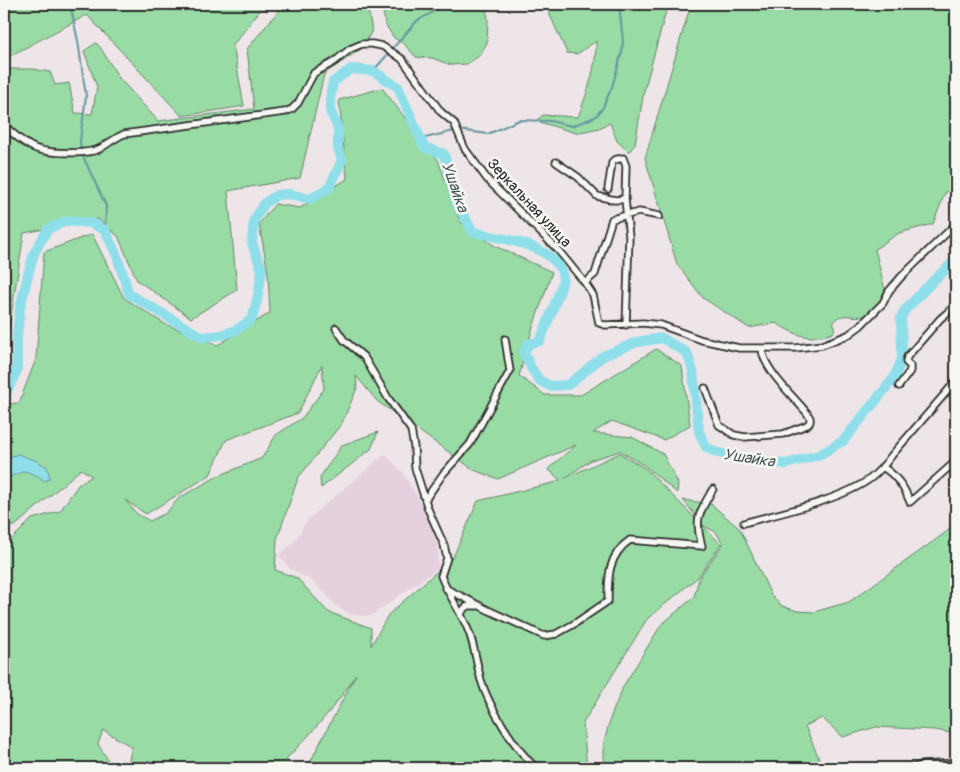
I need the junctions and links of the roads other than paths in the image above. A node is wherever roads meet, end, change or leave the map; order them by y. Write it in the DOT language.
graph roads {
  1 [pos="4,126"];
  2 [pos="556,162"];
  3 [pos="608,189"];
  4 [pos="624,199"];
  5 [pos="626,214"];
  6 [pos="659,216"];
  7 [pos="956,224"];
  8 [pos="585,283"];
  9 [pos="956,305"];
  10 [pos="626,324"];
  11 [pos="336,328"];
  12 [pos="505,339"];
  13 [pos="762,348"];
  14 [pos="956,381"];
  15 [pos="899,386"];
  16 [pos="705,388"];
  17 [pos="956,461"];
  18 [pos="883,467"];
  19 [pos="714,489"];
  20 [pos="426,500"];
  21 [pos="744,523"];
  22 [pos="445,588"];
  23 [pos="479,606"];
  24 [pos="461,616"];
  25 [pos="956,763"];
  26 [pos="536,768"];
  27 [pos="912,768"];
  1 -- 8 [label="street, Зеркальная улица"];
  2 -- 4 [label="street"];
  3 -- 4 [label="street"];
  4 -- 5 [label="street"];
  5 -- 6 [label="street"];
  5 -- 8 [label="street"];
  5 -- 10 [label="street"];
  7 -- 13 [label="street, Зеркальная улица"];
  8 -- 10 [label="street, Зеркальная улица"];
  9 -- 15 [label="street"];
  10 -- 13 [label="street, Зеркальная улица"];
  11 -- 20 [label="street"];
  12 -- 20 [label="street"];
  13 -- 16 [label="street"];
  14 -- 18 [label="street"];
  17 -- 18 [label="street"];
  18 -- 21 [label="street"];
  19 -- 23 [label="street"];
  20 -- 22 [label="street"];
  22 -- 23 [label="street"];
  22 -- 24 [label="street"];
  23 -- 24 [label="street"];
  24 -- 26 [label="street"];
  25 -- 27 [label="street"];
}
